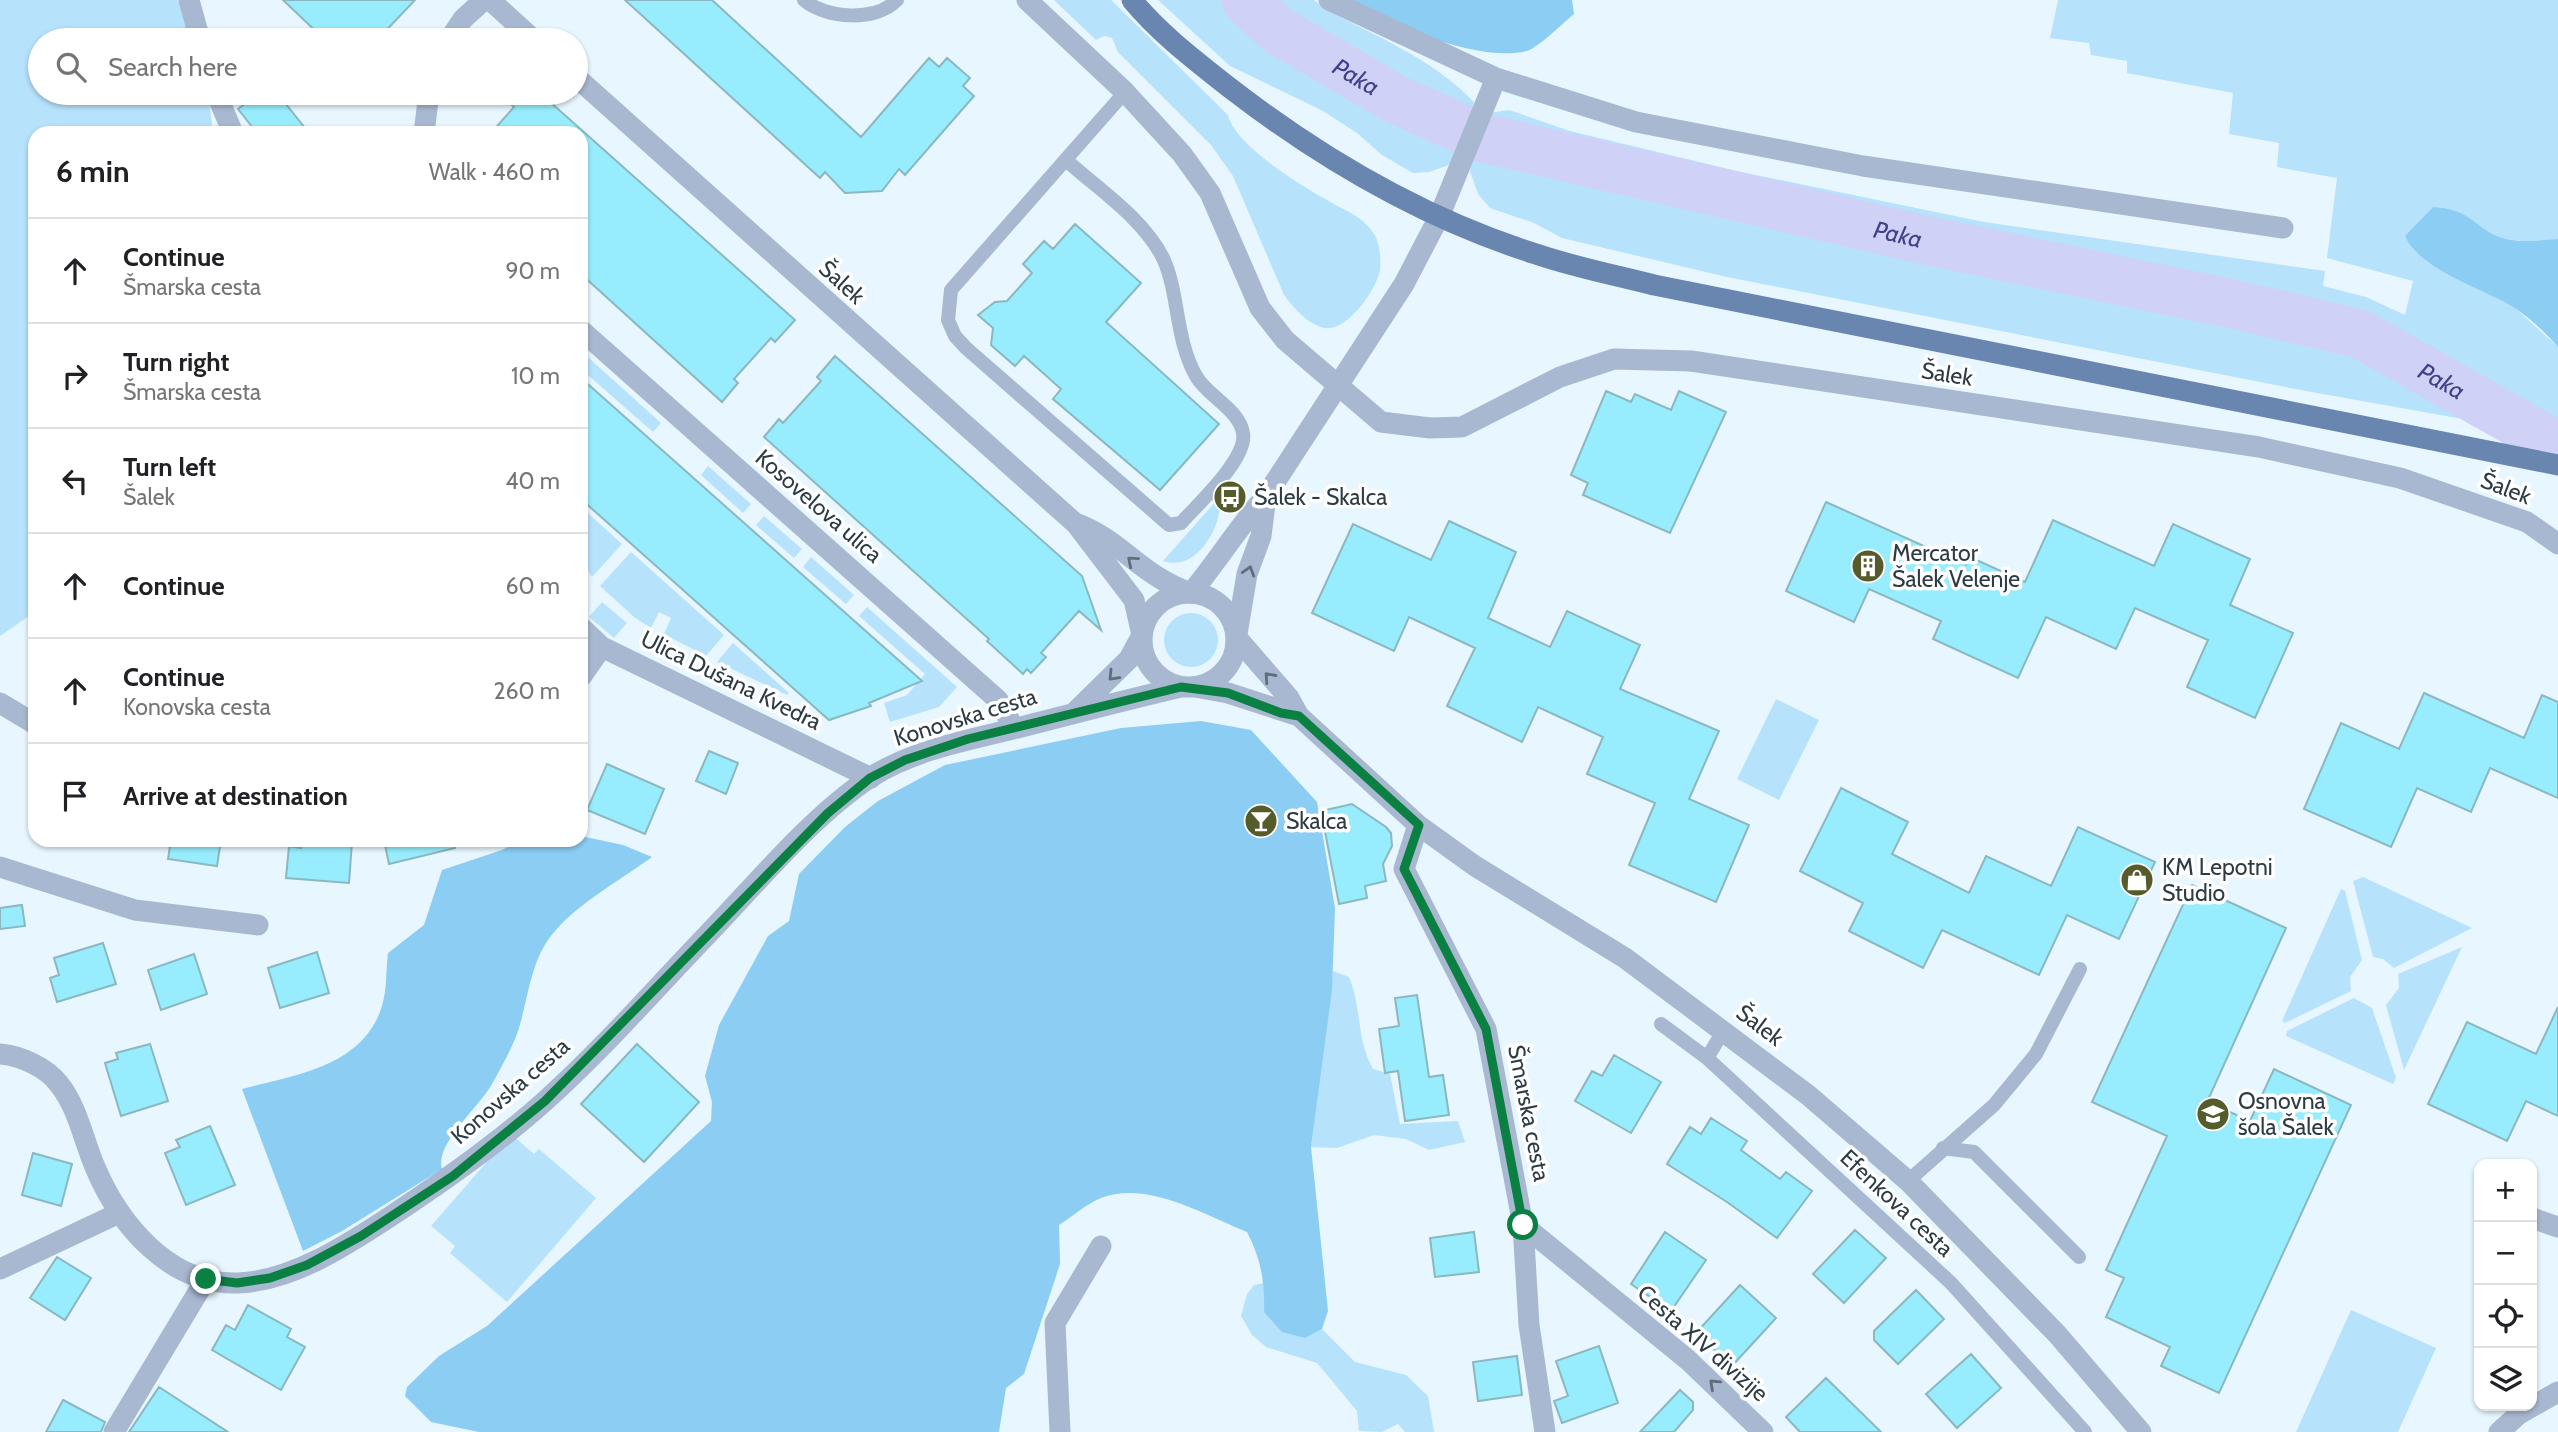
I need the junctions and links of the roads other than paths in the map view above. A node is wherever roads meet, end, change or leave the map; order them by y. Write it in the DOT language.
graph roads {
  1 [pos="189,0"];
  2 [pos="484,0"];
  3 [pos="490,0"];
  4 [pos="804,0"];
  5 [pos="897,0"];
  6 [pos="1027,0"];
  7 [pos="1132,0"];
  8 [pos="1329,0"];
  9 [pos="197,28"];
  10 [pos="457,28"];
  11 [pos="521,28"];
  12 [pos="1496,79"];
  13 [pos="588,88"];
  14 [pos="1125,92"];
  15 [pos="221,105"];
  16 [pos="428,105"];
  17 [pos="230,126"];
  18 [pos="425,126"];
  19 [pos="1066,160"];
  20 [pos="1439,217"];
  21 [pos="2283,228"];
  22 [pos="588,336"];
  23 [pos="1337,387"];
  24 [pos="2558,465"];
  25 [pos="1266,496"];
  26 [pos="1076,524"];
  27 [pos="2558,544"];
  28 [pos="1191,593"];
  29 [pos="588,633"];
  30 [pos="1142,635"];
  31 [pos="1237,638"];
  32 [pos="603,647"];
  33 [pos="588,667"];
  34 [pos="1188,687"];
  35 [pos="0,703"];
  36 [pos="1076,711"];
  37 [pos="1299,716"];
  38 [pos="28,720"];
  39 [pos="1014,728"];
  40 [pos="870,778"];
  41 [pos="1419,825"];
  42 [pos="0,867"];
  43 [pos="258,925"];
  44 [pos="2080,970"];
  45 [pos="1661,1024"];
  46 [pos="1724,1030"];
  47 [pos="0,1054"];
  48 [pos="1707,1058"];
  49 [pos="1943,1148"];
  50 [pos="1908,1181"];
  51 [pos="120,1213"];
  52 [pos="2537,1220"];
  53 [pos="1523,1225"];
  54 [pos="2558,1227"];
  55 [pos="1101,1246"];
  56 [pos="2079,1258"];
  57 [pos="0,1269"];
  58 [pos="206,1279"];
  59 [pos="2558,1392"];
  60 [pos="114,1432"];
  61 [pos="1060,1432"];
  62 [pos="1545,1432"];
  63 [pos="1763,1432"];
  64 [pos="2085,1432"];
  65 [pos="2141,1432"];
  66 [pos="2499,1432"];
  1 -- 9 [label="street"];
  2 -- 10 [label="street"];
  3 -- 11 [label="street"];
  4 -- 5 [label="lane"];
  6 -- 14 [label="street, Šalek"];
  7 -- 20 [label="main road"];
  8 -- 12 [label="street"];
  12 -- 20 [label="street"];
  12 -- 21 [label="street"];
  13 -- 26 [label="street, Šalek"];
  14 -- 19 [label="lane"];
  14 -- 23 [label="street, Šalek"];
  15 -- 17 [label="street"];
  16 -- 18 [label="street"];
  19 -- 19 [label="lane"];
  20 -- 23 [label="street"];
  20 -- 24 [label="main road"];
  22 -- 39 [label="street, Kosovelova ulica"];
  23 -- 25 [label="street"];
  23 -- 27 [label="street, Šalek"];
  25 -- 28 [label="street"];
  31 -- 25 [label="street, one-way"];
  28 -- 26 [label="street, one-way"];
  26 -- 30 [label="street"];
  28 -- 30 [label="street"];
  28 -- 31 [label="street"];
  29 -- 32 [label="street"];
  30 -- 34 [label="street"];
  30 -- 36 [label="street, one-way"];
  31 -- 34 [label="street"];
  37 -- 31 [label="street, one-way"];
  32 -- 33 [label="street, Ulica Dušana Kvedra"];
  32 -- 40 [label="street, Ulica Dušana Kvedra"];
  34 -- 36 [label="street, Konovska cesta"];
  34 -- 37 [label="street"];
  35 -- 38 [label="street"];
  36 -- 39 [label="street, Konovska cesta"];
  37 -- 41 [label="street, Šalek"];
  39 -- 40 [label="street, Konovska cesta"];
  40 -- 58 [label="street, Konovska cesta"];
  41 -- 46 [label="street, Šalek"];
  41 -- 53 [label="street, Šmarska cesta"];
  42 -- 43 [label="street"];
  44 -- 49 [label="lane"];
  45 -- 48 [label="lane, Efenkova cesta"];
  46 -- 48 [label="lane"];
  46 -- 50 [label="street, Šalek"];
  47 -- 51 [label="street, Konovska cesta"];
  48 -- 64 [label="lane, Efenkova cesta"];
  49 -- 50 [label="lane"];
  49 -- 56 [label="lane"];
  50 -- 65 [label="street, Šalek"];
  51 -- 57 [label="street"];
  51 -- 58 [label="street, Konovska cesta"];
  52 -- 54 [label="street"];
  53 -- 62 [label="street, Šmarska cesta"];
  63 -- 53 [label="street, Cesta XIV divizije, one-way"];
  55 -- 61 [label="street"];
  58 -- 60 [label="street"];
  59 -- 66 [label="street"];
}
